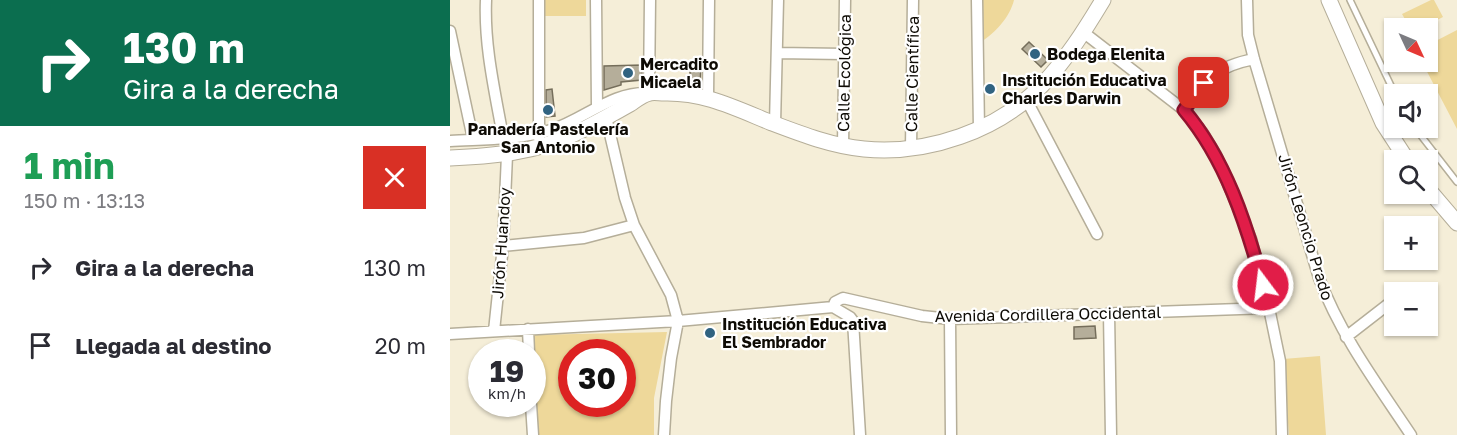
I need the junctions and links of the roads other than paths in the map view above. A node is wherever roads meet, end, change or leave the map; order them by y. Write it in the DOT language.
graph roads {
  1 [pos="486,0"];
  2 [pos="539,0"];
  3 [pos="596,0"];
  4 [pos="650,0"];
  5 [pos="709,0"];
  6 [pos="778,0"];
  7 [pos="845,0"];
  8 [pos="913,0"];
  9 [pos="978,0"];
  10 [pos="1103,0"];
  11 [pos="1247,0"];
  12 [pos="1329,0"];
  13 [pos="1350,0"];
  14 [pos="450,31"];
  15 [pos="1083,32"];
  16 [pos="777,52"];
  17 [pos="844,54"];
  18 [pos="1254,59"];
  19 [pos="455,80"];
  20 [pos="1390,84"];
  21 [pos="649,93"];
  22 [pos="708,97"];
  23 [pos="1026,99"];
  24 [pos="1184,110"];
  25 [pos="601,112"];
  26 [pos="775,124"];
  27 [pos="979,129"];
  28 [pos="503,137"];
  29 [pos="1423,138"];
  30 [pos="473,140"];
  31 [pos="539,140"];
  32 [pos="450,141"];
  33 [pos="843,146"];
  34 [pos="911,148"];
  35 [pos="1401,150"];
  36 [pos="507,155"];
  37 [pos="450,158"];
  38 [pos="1457,182"];
  39 [pos="1438,201"];
  40 [pos="1457,223"];
  41 [pos="634,225"];
  42 [pos="1097,234"];
  43 [pos="503,246"];
  44 [pos="833,307"];
  45 [pos="1269,308"];
  46 [pos="1384,308"];
  47 [pos="1110,314"];
  48 [pos="950,319"];
  49 [pos="678,321"];
  50 [pos="528,329"];
  51 [pos="494,331"];
  52 [pos="450,334"];
  53 [pos="1346,337"];
  54 [pos="528,339"];
  55 [pos="532,417"];
  56 [pos="533,435"];
  57 [pos="664,435"];
  58 [pos="860,435"];
  59 [pos="951,435"];
  60 [pos="1111,435"];
  61 [pos="1282,435"];
  62 [pos="1411,435"];
  1 -- 28 [label="street"];
  2 -- 31 [label="street"];
  3 -- 25 [label="street"];
  4 -- 21 [label="street"];
  5 -- 22 [label="street"];
  6 -- 16 [label="street"];
  7 -- 17 [label="street, Calle Ecológica"];
  8 -- 34 [label="street, Calle Científica"];
  9 -- 27 [label="street"];
  10 -- 15 [label="street"];
  11 -- 18 [label="street, Jirón Leoncio Prado"];
  12 -- 35 [label="street"];
  13 -- 20 [label="lane"];
  14 -- 19 [label="street"];
  15 -- 23 [label="street"];
  15 -- 24 [label="street"];
  16 -- 17 [label="street"];
  16 -- 26 [label="street"];
  17 -- 33 [label="street, Calle Ecológica"];
  18 -- 24 [label="street"];
  18 -- 53 [label="street, Jirón Leoncio Prado"];
  19 -- 30 [label="street"];
  21 -- 22 [label="street"];
  21 -- 25 [label="street"];
  22 -- 26 [label="street"];
  23 -- 27 [label="street"];
  23 -- 42 [label="street"];
  24 -- 45 [label="street"];
  25 -- 31 [label="street"];
  25 -- 41 [label="street"];
  26 -- 33 [label="street"];
  27 -- 34 [label="street"];
  28 -- 30 [label="street"];
  28 -- 31 [label="street"];
  29 -- 38 [label="lane"];
  30 -- 32 [label="street"];
  31 -- 36 [label="street"];
  33 -- 34 [label="street"];
  36 -- 37 [label="street"];
  36 -- 43 [label="street, Jirón Huandoy"];
  39 -- 40 [label="street"];
  41 -- 43 [label="street"];
  41 -- 49 [label="street"];
  43 -- 51 [label="street, Jirón Huandoy"];
  44 -- 48 [label="street, Avenida Cordillera Occidental"];
  44 -- 49 [label="street, Avenida Cordillera Occidental"];
  44 -- 58 [label="street"];
  45 -- 47 [label="street, Avenida Cordillera Occidental"];
  45 -- 61 [label="street"];
  46 -- 53 [label="street"];
  47 -- 48 [label="street, Avenida Cordillera Occidental"];
  47 -- 60 [label="street"];
  48 -- 59 [label="street"];
  49 -- 50 [label="street, Avenida Cordillera Occidental"];
  49 -- 57 [label="street"];
  50 -- 51 [label="street, Avenida Cordillera Occidental"];
  50 -- 54 [label="street"];
  51 -- 52 [label="street, Avenida Cordillera Occidental"];
  53 -- 62 [label="street, Jirón Leoncio Prado"];
  55 -- 56 [label="street"];
}
